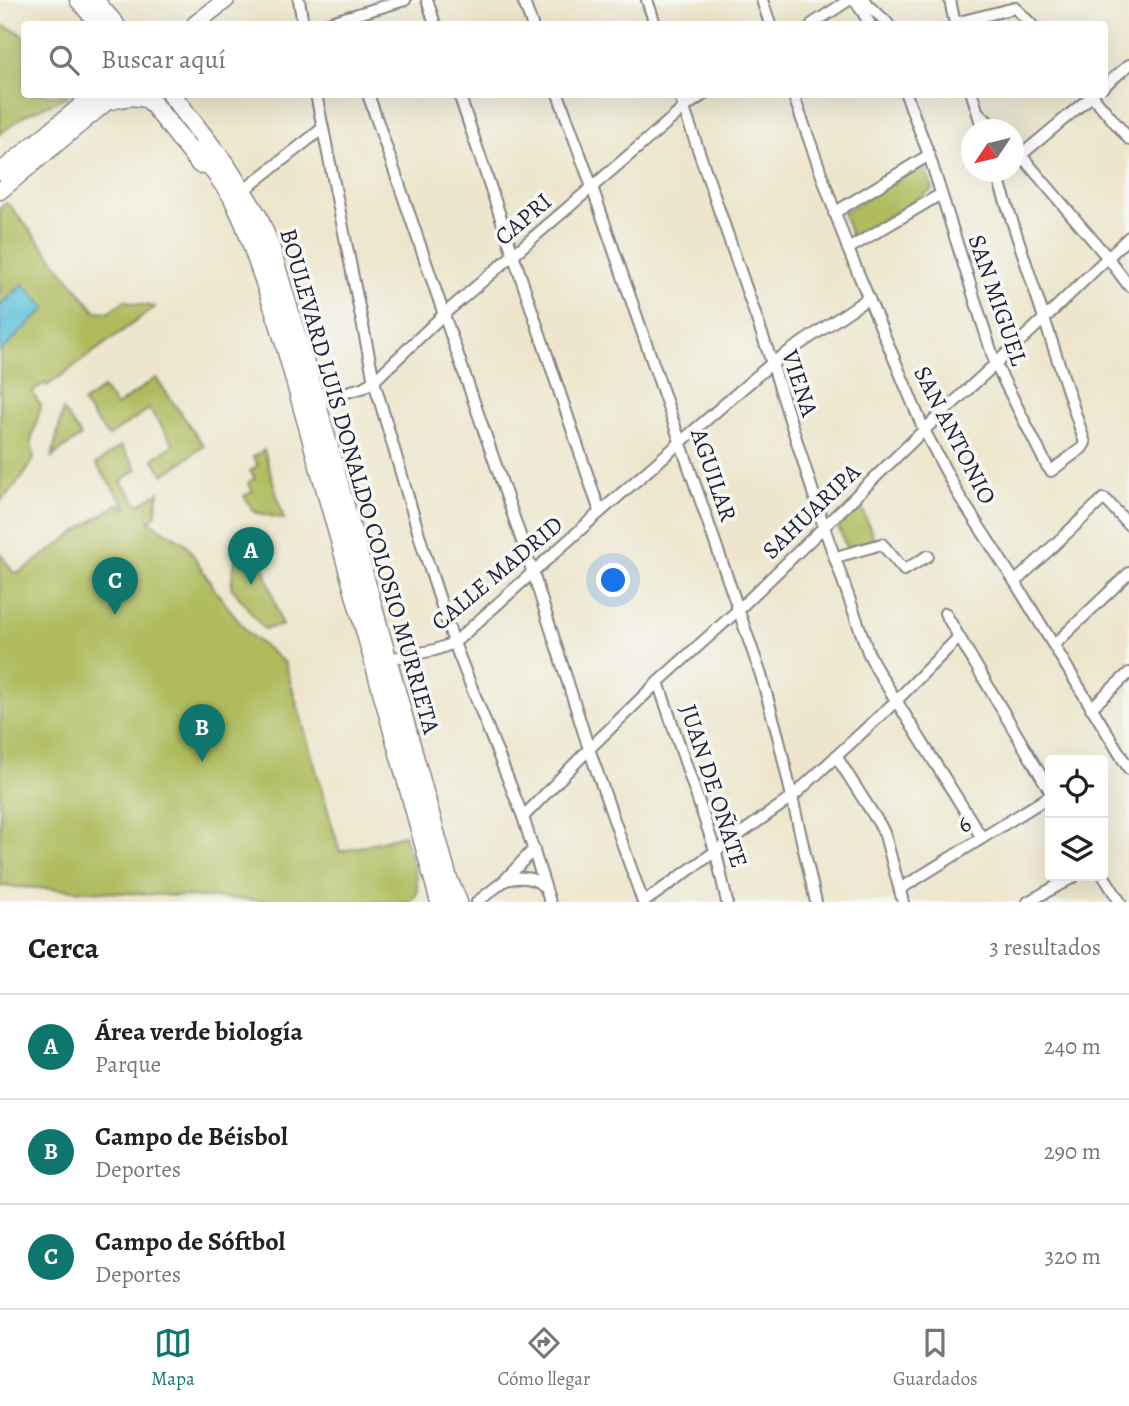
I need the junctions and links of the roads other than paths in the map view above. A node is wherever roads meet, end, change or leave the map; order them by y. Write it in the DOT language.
graph roads {
  1 [pos="71,0"];
  2 [pos="78,0"];
  3 [pos="95,0"];
  4 [pos="226,0"];
  5 [pos="299,0"];
  6 [pos="405,0"];
  7 [pos="427,0"];
  8 [pos="523,0"];
  9 [pos="647,0"];
  10 [pos="762,0"];
  11 [pos="849,0"];
  12 [pos="855,0"];
  13 [pos="864,0"];
  14 [pos="950,0"];
  15 [pos="88,21"];
  16 [pos="96,21"];
  17 [pos="113,21"];
  18 [pos="199,21"];
  19 [pos="302,21"];
  20 [pos="347,21"];
  21 [pos="434,21"];
  22 [pos="532,21"];
  23 [pos="654,21"];
  24 [pos="769,21"];
  25 [pos="816,21"];
  26 [pos="868,21"];
  27 [pos="886,21"];
  28 [pos="954,21"];
  29 [pos="966,21"];
  30 [pos="1028,21"];
  31 [pos="1129,65"];
  32 [pos="1108,83"];
  33 [pos="105,98"];
  34 [pos="106,98"];
  35 [pos="145,98"];
  36 [pos="160,98"];
  37 [pos="174,98"];
  38 [pos="317,98"];
  39 [pos="369,98"];
  40 [pos="460,98"];
  41 [pos="559,98"];
  42 [pos="680,98"];
  43 [pos="698,98"];
  44 [pos="794,98"];
  45 [pos="908,98"];
  46 [pos="973,98"];
  47 [pos="1088,98"];
  48 [pos="1095,98"];
  49 [pos="684,108"];
  50 [pos="977,111"];
  51 [pos="980,119"];
  52 [pos="985,119"];
  53 [pos="323,128"];
  54 [pos="1129,139"];
  55 [pos="1024,148"];
  56 [pos="929,155"];
  57 [pos="1024,163"];
  58 [pos="0,172"];
  59 [pos="1001,182"];
  60 [pos="592,187"];
  61 [pos="0,191"];
  62 [pos="243,191"];
  63 [pos="941,194"];
  64 [pos="834,213"];
  65 [pos="244,222"];
  66 [pos="1129,237"];
  67 [pos="848,249"];
  68 [pos="513,255"];
  69 [pos="1108,258"];
  70 [pos="1129,286"];
  71 [pos="867,299"];
  72 [pos="290,312"];
  73 [pos="443,315"];
  74 [pos="1045,318"];
  75 [pos="772,363"];
  76 [pos="995,363"];
  77 [pos="374,381"];
  78 [pos="309,403"];
  79 [pos="924,430"];
  80 [pos="680,442"];
  81 [pos="600,512"];
  82 [pos="1129,526"];
  83 [pos="824,527"];
  84 [pos="928,556"];
  85 [pos="835,558"];
  86 [pos="533,573"];
  87 [pos="1129,573"];
  88 [pos="1015,582"];
  89 [pos="737,611"];
  90 [pos="945,613"];
  91 [pos="958,638"];
  92 [pos="454,643"];
  93 [pos="1054,645"];
  94 [pos="380,661"];
  95 [pos="1129,673"];
  96 [pos="658,682"];
  97 [pos="896,701"];
  98 [pos="1091,708"];
  99 [pos="589,749"];
  100 [pos="836,756"];
  101 [pos="1129,769"];
  102 [pos="1045,785"];
  103 [pos="1045,796"];
  104 [pos="791,798"];
  105 [pos="523,817"];
  106 [pos="982,838"];
  107 [pos="534,849"];
  108 [pos="716,853"];
  109 [pos="448,879"];
  110 [pos="504,881"];
  111 [pos="1066,881"];
  112 [pos="1107,881"];
  113 [pos="545,888"];
  114 [pos="900,889"];
  115 [pos="494,890"];
  116 [pos="440,902"];
  117 [pos="458,902"];
  118 [pos="477,902"];
  119 [pos="491,902"];
  120 [pos="550,902"];
  121 [pos="643,902"];
  122 [pos="727,902"];
  123 [pos="816,902"];
  124 [pos="903,902"];
  125 [pos="1028,902"];
  126 [pos="1120,902"];
  1 -- 15 [label="main road"];
  2 -- 16 [label="main road"];
  3 -- 17 [label="main road"];
  4 -- 18 [label="main road"];
  5 -- 19 [label="street"];
  6 -- 20 [label="street"];
  7 -- 21 [label="street"];
  8 -- 22 [label="street"];
  9 -- 23 [label="street"];
  10 -- 24 [label="street"];
  11 -- 25 [label="street"];
  12 -- 26 [label="street"];
  13 -- 27 [label="street"];
  14 -- 28 [label="street"];
  29 -- 30 [label="street"];
  31 -- 32 [label="street"];
  33 -- 58 [label="main road"];
  34 -- 61 [label="main road"];
  35 -- 65 [label="main road"];
  36 -- 65 [label="main road, BOULEVARD LUIS DONALDO COLOSIO MURRIETA"];
  37 -- 62 [label="main road, BOULEVARD LUIS DONALDO COLOSIO MURRIETA"];
  38 -- 53 [label="street"];
  39 -- 73 [label="street"];
  40 -- 68 [label="street"];
  41 -- 60 [label="street, AGUILAR"];
  42 -- 49 [label="street, VIENA"];
  43 -- 49 [label="street, CAPRI"];
  44 -- 64 [label="street, SAN ANTONIO"];
  45 -- 56 [label="street, SAN MIGUEL"];
  46 -- 50 [label="street"];
  47 -- 55 [label="street"];
  48 -- 54 [label="street"];
  49 -- 60 [label="street, CAPRI"];
  49 -- 75 [label="street, VIENA"];
  50 -- 51 [label="street"];
  50 -- 52 [label="street"];
  53 -- 62 [label="street"];
  53 -- 77 [label="street"];
  56 -- 63 [label="street, SAN MIGUEL"];
  56 -- 64 [label="street"];
  57 -- 69 [label="street"];
  59 -- 74 [label="street"];
  60 -- 68 [label="street, CAPRI"];
  60 -- 80 [label="street, AGUILAR"];
  62 -- 72 [label="main road, BOULEVARD LUIS DONALDO COLOSIO MURRIETA"];
  63 -- 67 [label="street"];
  63 -- 76 [label="street, SAN MIGUEL"];
  64 -- 67 [label="street, SAN ANTONIO"];
  65 -- 72 [label="main road"];
  65 -- 78 [label="main road, BOULEVARD LUIS DONALDO COLOSIO MURRIETA"];
  66 -- 69 [label="street, SAHUARIPA"];
  67 -- 71 [label="street, SAN ANTONIO"];
  68 -- 73 [label="street, CAPRI"];
  68 -- 81 [label="street"];
  69 -- 70 [label="street"];
  69 -- 74 [label="street, SAHUARIPA"];
  71 -- 75 [label="street, CALLE MADRID"];
  71 -- 79 [label="street, SAN ANTONIO"];
  72 -- 78 [label="main road, BOULEVARD LUIS DONALDO COLOSIO MURRIETA"];
  73 -- 77 [label="street, CAPRI"];
  73 -- 86 [label="street"];
  74 -- 76 [label="street, SAHUARIPA"];
  74 -- 76 [label="street, SAN MIGUEL"];
  75 -- 80 [label="street, CALLE MADRID"];
  75 -- 83 [label="street, VIENA"];
  76 -- 79 [label="street, SAHUARIPA"];
  77 -- 78 [label="street"];
  77 -- 92 [label="street"];
  78 -- 94 [label="main road, BOULEVARD LUIS DONALDO COLOSIO MURRIETA"];
  79 -- 83 [label="street, SAHUARIPA"];
  79 -- 88 [label="street, SAN ANTONIO"];
  80 -- 81 [label="street, CALLE MADRID"];
  80 -- 89 [label="street, AGUILAR"];
  81 -- 86 [label="street, CALLE MADRID"];
  82 -- 88 [label="street"];
  83 -- 85 [label="street, VIENA"];
  83 -- 89 [label="street, SAHUARIPA"];
  84 -- 85 [label="street"];
  85 -- 97 [label="street, VIENA"];
  86 -- 92 [label="street, CALLE MADRID"];
  86 -- 99 [label="street"];
  87 -- 93 [label="street"];
  88 -- 93 [label="street, SAN ANTONIO"];
  89 -- 96 [label="street, SAHUARIPA"];
  89 -- 104 [label="street, AGUILAR"];
  90 -- 91 [label="street"];
  91 -- 97 [label="street"];
  91 -- 102 [label="street"];
  92 -- 94 [label="street, CALLE MADRID"];
  92 -- 105 [label="street"];
  93 -- 98 [label="street, SAN ANTONIO"];
  94 -- 109 [label="main road, BOULEVARD LUIS DONALDO COLOSIO MURRIETA"];
  94 -- 116 [label="main road, BOULEVARD LUIS DONALDO COLOSIO MURRIETA"];
  95 -- 98 [label="street"];
  96 -- 99 [label="street, SAHUARIPA"];
  96 -- 108 [label="street, JUAN DE OÑATE"];
  97 -- 100 [label="street"];
  97 -- 106 [label="street, VIENA"];
  98 -- 101 [label="street, SAN ANTONIO"];
  99 -- 105 [label="street, SAHUARIPA"];
  99 -- 121 [label="street"];
  100 -- 104 [label="street"];
  100 -- 114 [label="street"];
  103 -- 106 [label="street, 6"];
  104 -- 108 [label="street"];
  104 -- 123 [label="street, AGUILAR"];
  105 -- 107 [label="street"];
  106 -- 114 [label="street, 6"];
  107 -- 110 [label="street"];
  107 -- 113 [label="street"];
  108 -- 121 [label="street"];
  108 -- 122 [label="street, JUAN DE OÑATE"];
  109 -- 115 [label="street"];
  109 -- 117 [label="main road, BOULEVARD LUIS DONALDO COLOSIO MURRIETA"];
  110 -- 113 [label="street"];
  110 -- 115 [label="street"];
  111 -- 125 [label="street"];
  112 -- 126 [label="street"];
  113 -- 120 [label="street"];
  114 -- 124 [label="street"];
  115 -- 118 [label="street"];
  115 -- 119 [label="street"];
}
